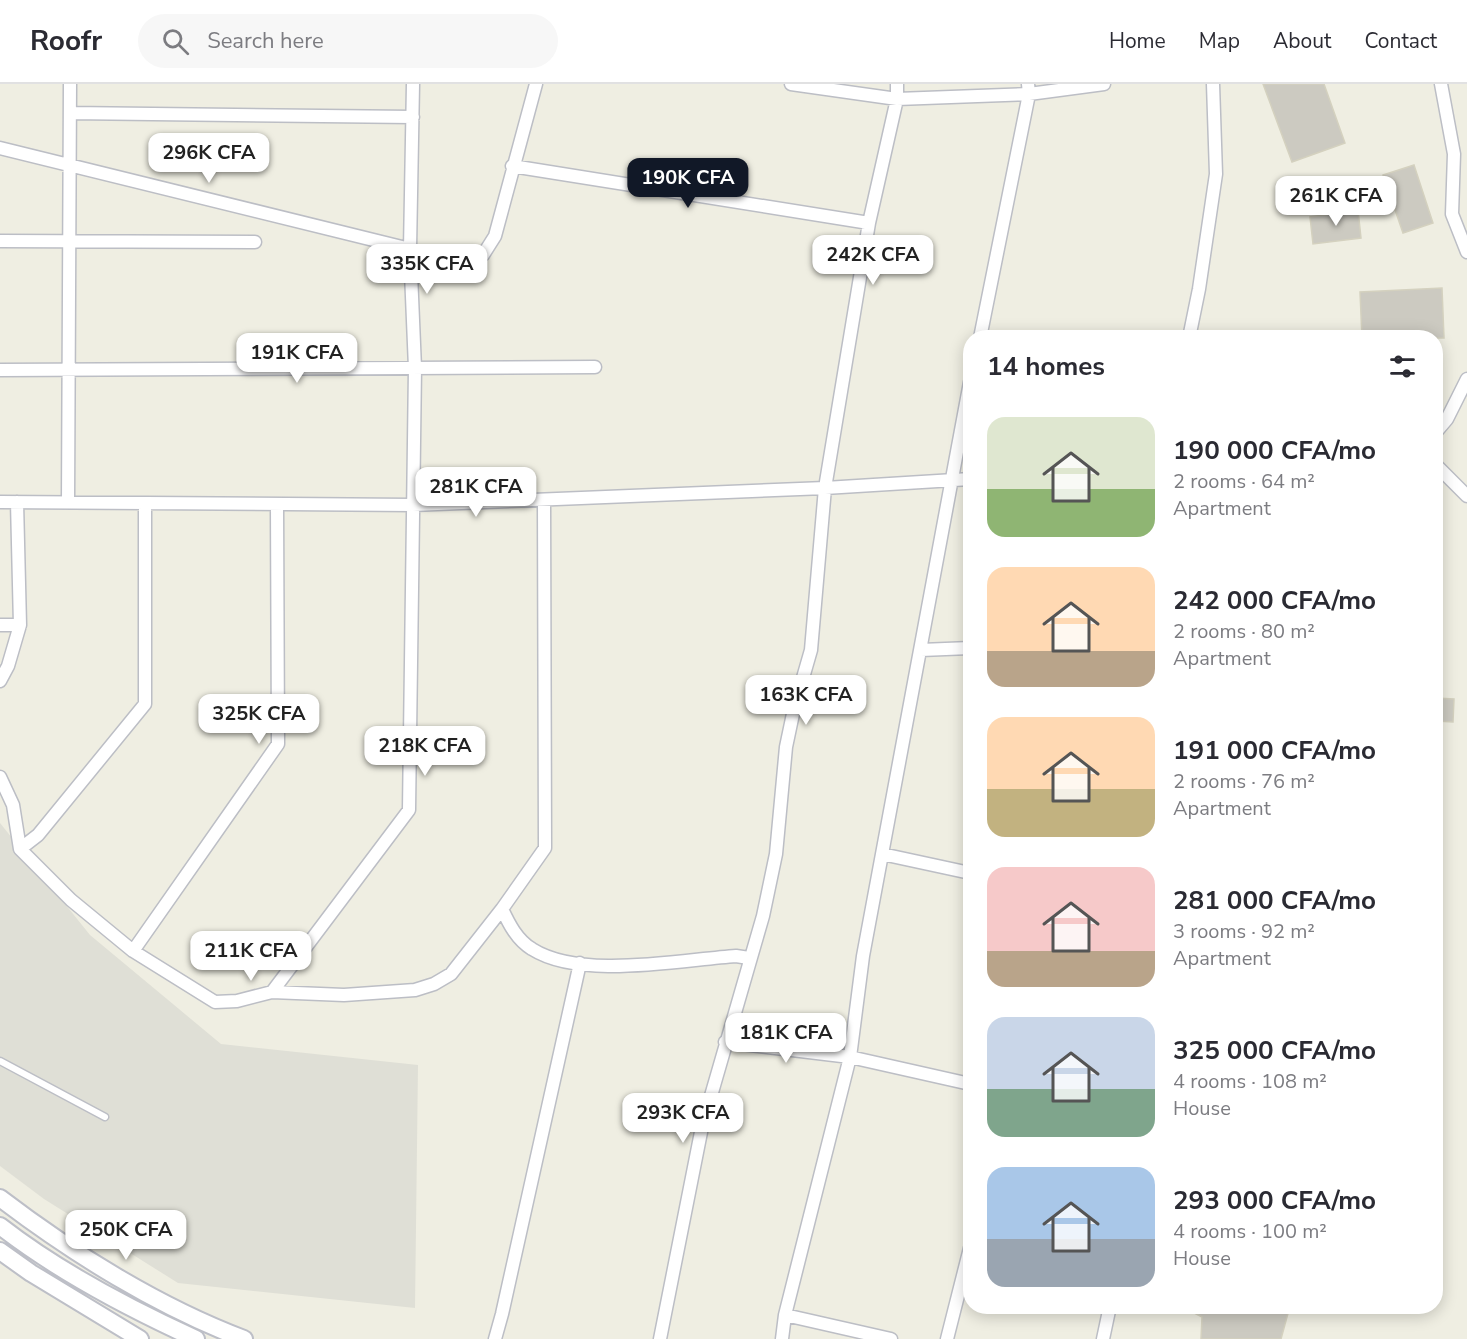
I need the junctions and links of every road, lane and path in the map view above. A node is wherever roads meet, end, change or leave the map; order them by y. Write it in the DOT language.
graph roads {
  1 [pos="70,84"];
  2 [pos="413,84"];
  3 [pos="536,84"];
  4 [pos="791,84"];
  5 [pos="897,84"];
  6 [pos="1104,84"];
  7 [pos="1213,84"];
  8 [pos="1441,84"];
  9 [pos="1028,89"];
  10 [pos="897,99"];
  11 [pos="69,113"];
  12 [pos="413,117"];
  13 [pos="0,148"];
  14 [pos="69,165"];
  15 [pos="512,166"];
  16 [pos="869,223"];
  17 [pos="0,241"];
  18 [pos="69,241"];
  19 [pos="255,242"];
  20 [pos="410,249"];
  21 [pos="1467,252"];
  22 [pos="982,330"];
  23 [pos="1191,330"];
  24 [pos="415,368"];
  25 [pos="595,368"];
  26 [pos="0,370"];
  27 [pos="69,370"];
  28 [pos="1467,379"];
  29 [pos="963,418"];
  30 [pos="1443,424"];
  31 [pos="1443,472"];
  32 [pos="963,479"];
  33 [pos="951,480"];
  34 [pos="825,488"];
  35 [pos="1467,496"];
  36 [pos="544,500"];
  37 [pos="0,502"];
  38 [pos="17,502"];
  39 [pos="68,502"];
  40 [pos="145,503"];
  41 [pos="277,505"];
  42 [pos="413,505"];
  43 [pos="0,625"];
  44 [pos="20,625"];
  45 [pos="963,648"];
  46 [pos="921,650"];
  47 [pos="0,681"];
  48 [pos="0,777"];
  49 [pos="20,849"];
  50 [pos="882,854"];
  51 [pos="963,871"];
  52 [pos="502,909"];
  53 [pos="133,951"];
  54 [pos="749,958"];
  55 [pos="580,963"];
  56 [pos="272,992"];
  57 [pos="725,1042"];
  58 [pos="850,1057"];
  59 [pos="0,1060"];
  60 [pos="963,1082"];
  61 [pos="105,1118"];
  62 [pos="0,1198"];
  63 [pos="0,1226"];
  64 [pos="0,1251"];
  65 [pos="963,1276"];
  66 [pos="1108,1314"];
  67 [pos="785,1315"];
  68 [pos="140,1339"];
  69 [pos="196,1339"];
  70 [pos="244,1339"];
  71 [pos="495,1339"];
  72 [pos="660,1339"];
  73 [pos="782,1339"];
  74 [pos="891,1339"];
  75 [pos="947,1339"];
  76 [pos="1103,1339"];
  1 -- 11 [label="street"];
  2 -- 12 [label="street"];
  3 -- 15 [label="street"];
  4 -- 10 [label="street"];
  5 -- 10 [label="street"];
  6 -- 9 [label="street"];
  7 -- 23 [label="street"];
  8 -- 21 [label="street"];
  9 -- 10 [label="street"];
  9 -- 22 [label="street"];
  10 -- 16 [label="street"];
  11 -- 12 [label="street"];
  11 -- 14 [label="street"];
  12 -- 20 [label="street"];
  13 -- 14 [label="street"];
  14 -- 18 [label="street"];
  14 -- 20 [label="street"];
  15 -- 16 [label="street"];
  15 -- 20 [label="street"];
  16 -- 34 [label="street"];
  17 -- 18 [label="street"];
  18 -- 19 [label="street"];
  18 -- 27 [label="street"];
  20 -- 24 [label="street"];
  24 -- 25 [label="street"];
  24 -- 27 [label="street"];
  24 -- 42 [label="street"];
  26 -- 27 [label="street"];
  27 -- 39 [label="street"];
  28 -- 30 [label="street"];
  29 -- 33 [label="street"];
  31 -- 35 [label="street"];
  32 -- 33 [label="street"];
  33 -- 34 [label="street"];
  33 -- 46 [label="street"];
  34 -- 36 [label="street"];
  34 -- 54 [label="street"];
  36 -- 42 [label="street"];
  36 -- 52 [label="street"];
  37 -- 38 [label="street"];
  38 -- 39 [label="street"];
  38 -- 44 [label="street"];
  39 -- 40 [label="street"];
  40 -- 41 [label="street"];
  40 -- 49 [label="street"];
  41 -- 42 [label="street"];
  41 -- 53 [label="street"];
  42 -- 56 [label="street"];
  43 -- 44 [label="street"];
  44 -- 47 [label="street"];
  45 -- 46 [label="street"];
  46 -- 50 [label="street"];
  48 -- 49 [label="street"];
  49 -- 53 [label="street"];
  50 -- 51 [label="street"];
  50 -- 58 [label="street"];
  52 -- 55 [label="street"];
  52 -- 56 [label="street"];
  53 -- 56 [label="street"];
  54 -- 55 [label="street"];
  54 -- 57 [label="street"];
  55 -- 71 [label="street"];
  57 -- 58 [label="street"];
  57 -- 72 [label="street"];
  58 -- 60 [label="street"];
  58 -- 67 [label="street"];
  59 -- 61 [label="lane"];
  62 -- 70 [label="main road"];
  63 -- 69 [label="main road"];
  64 -- 68 [label="main road"];
  65 -- 75 [label="street"];
  66 -- 76 [label="street"];
  67 -- 73 [label="street"];
  67 -- 74 [label="street"];
}
